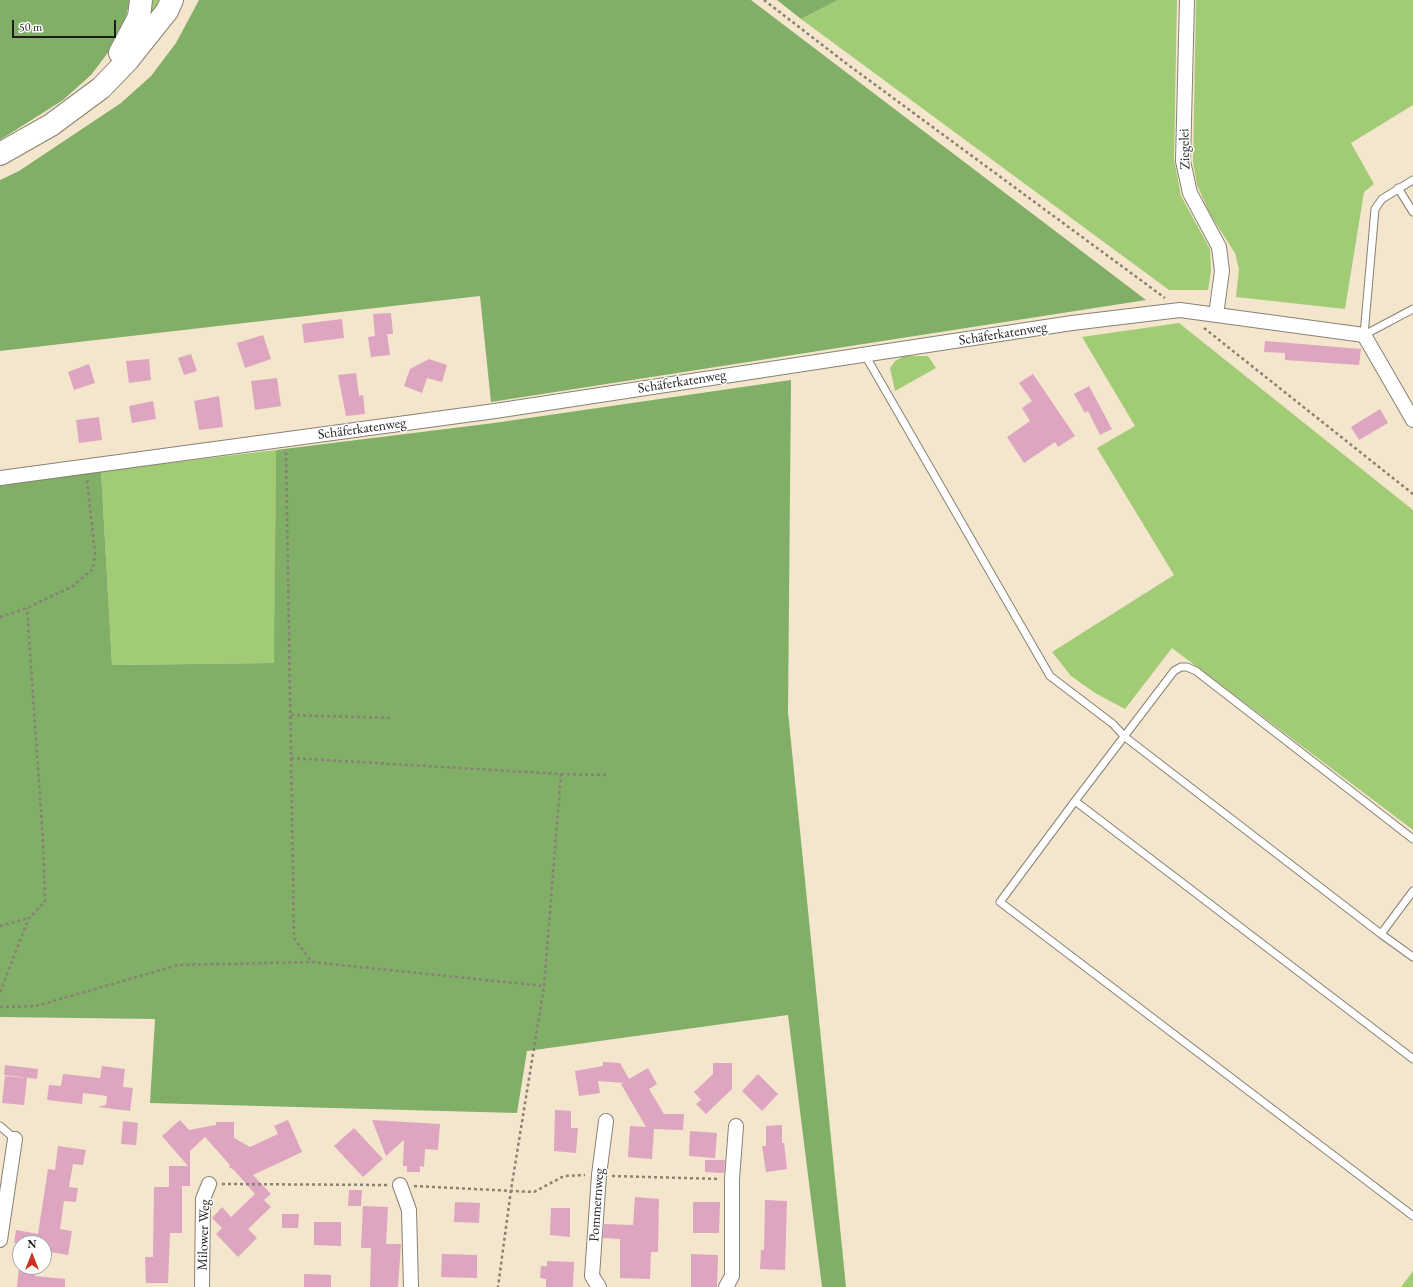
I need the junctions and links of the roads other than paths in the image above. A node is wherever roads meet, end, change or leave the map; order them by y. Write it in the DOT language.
graph roads {
  1 [pos="141,0"];
  2 [pos="172,0"];
  3 [pos="1187,0"];
  4 [pos="72,109"];
  5 [pos="0,154"];
  6 [pos="1413,180"];
  7 [pos="1398,188"];
  8 [pos="1413,212"];
  9 [pos="1413,310"];
  10 [pos="1216,315"];
  11 [pos="1364,335"];
  12 [pos="865,355"];
  13 [pos="1413,420"];
  14 [pos="0,478"];
  15 [pos="1125,737"];
  16 [pos="1075,802"];
  17 [pos="1413,839"];
  18 [pos="1413,891"];
  19 [pos="1381,934"];
  20 [pos="1413,957"];
  21 [pos="1413,1059"];
  22 [pos="606,1121"];
  23 [pos="0,1126"];
  24 [pos="736,1126"];
  25 [pos="15,1139"];
  26 [pos="209,1184"];
  27 [pos="400,1185"];
  28 [pos="1413,1216"];
  29 [pos="0,1240"];
  30 [pos="202,1287"];
  31 [pos="411,1287"];
  32 [pos="599,1287"];
  33 [pos="726,1287"];
  1 -- 4 [label="highway"];
  2 -- 4 [label="highway"];
  3 -- 10 [label="street, Ziegelei"];
  4 -- 5 [label="highway"];
  6 -- 7 [label="lane"];
  7 -- 8 [label="lane"];
  7 -- 11 [label="lane"];
  9 -- 11 [label="lane"];
  10 -- 11 [label="street, Schäferkatenweg"];
  10 -- 12 [label="street, Schäferkatenweg"];
  11 -- 13 [label="street"];
  12 -- 14 [label="street, Schäferkatenweg"];
  12 -- 15 [label="lane"];
  15 -- 16 [label="lane"];
  15 -- 17 [label="lane"];
  15 -- 19 [label="lane"];
  16 -- 21 [label="lane"];
  16 -- 28 [label="lane"];
  18 -- 19 [label="lane"];
  19 -- 20 [label="lane"];
  22 -- 32 [label="street, Pommernweg"];
  23 -- 25 [label="lane"];
  24 -- 33 [label="street"];
  25 -- 29 [label="street"];
  26 -- 30 [label="street, Milower Weg"];
  27 -- 31 [label="street"];
}
